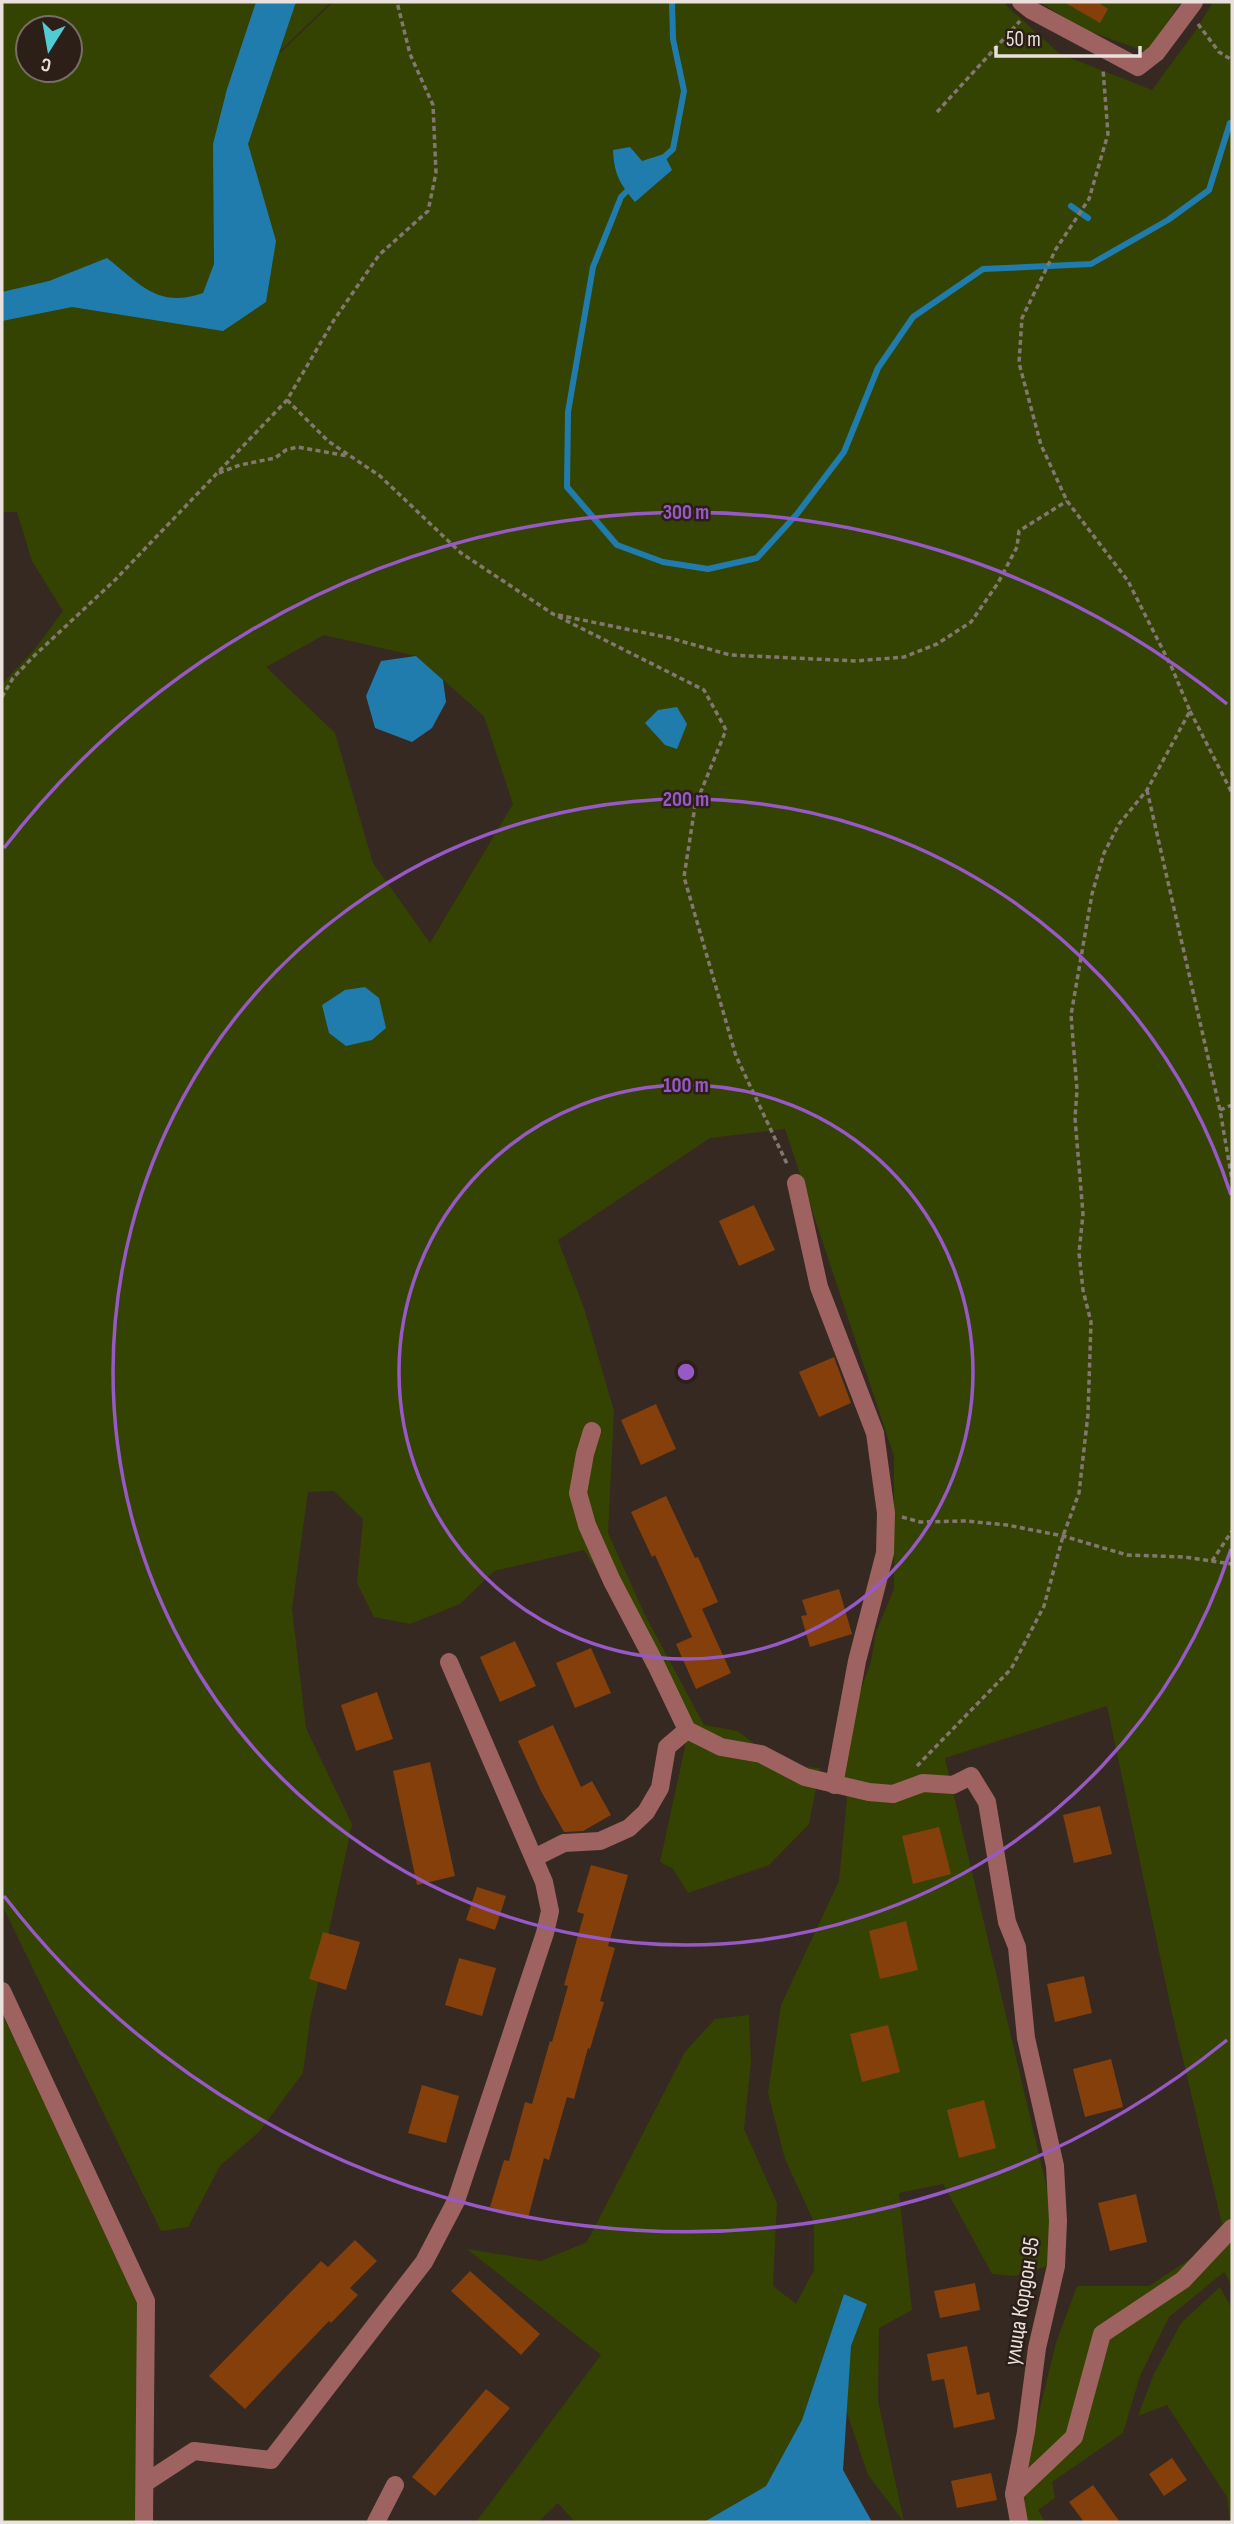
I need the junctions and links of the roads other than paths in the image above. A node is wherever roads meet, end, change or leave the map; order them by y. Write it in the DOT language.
graph roads {
  1 [pos="1026,6"];
  2 [pos="1191,6"];
  3 [pos="796,1183"];
  4 [pos="592,1431"];
  5 [pos="449,1662"];
  6 [pos="687,1730"];
  7 [pos="834,1785"];
  8 [pos="534,1858"];
  9 [pos="2,1991"];
  10 [pos="1232,2228"];
  11 [pos="145,2483"];
  12 [pos="395,2485"];
  13 [pos="1014,2494"];
  14 [pos="144,2522"];
  15 [pos="376,2522"];
  16 [pos="1019,2522"];
  1 -- 2 [label="street"];
  3 -- 7 [label="street"];
  4 -- 6 [label="street"];
  5 -- 8 [label="street"];
  6 -- 7 [label="street"];
  6 -- 8 [label="street"];
  7 -- 13 [label="street, улица Кордон 95"];
  8 -- 11 [label="street"];
  9 -- 11 [label="street"];
  10 -- 13 [label="street"];
  11 -- 14 [label="street"];
  12 -- 15 [label="street"];
  13 -- 16 [label="street, улица Кордон 95"];
}
